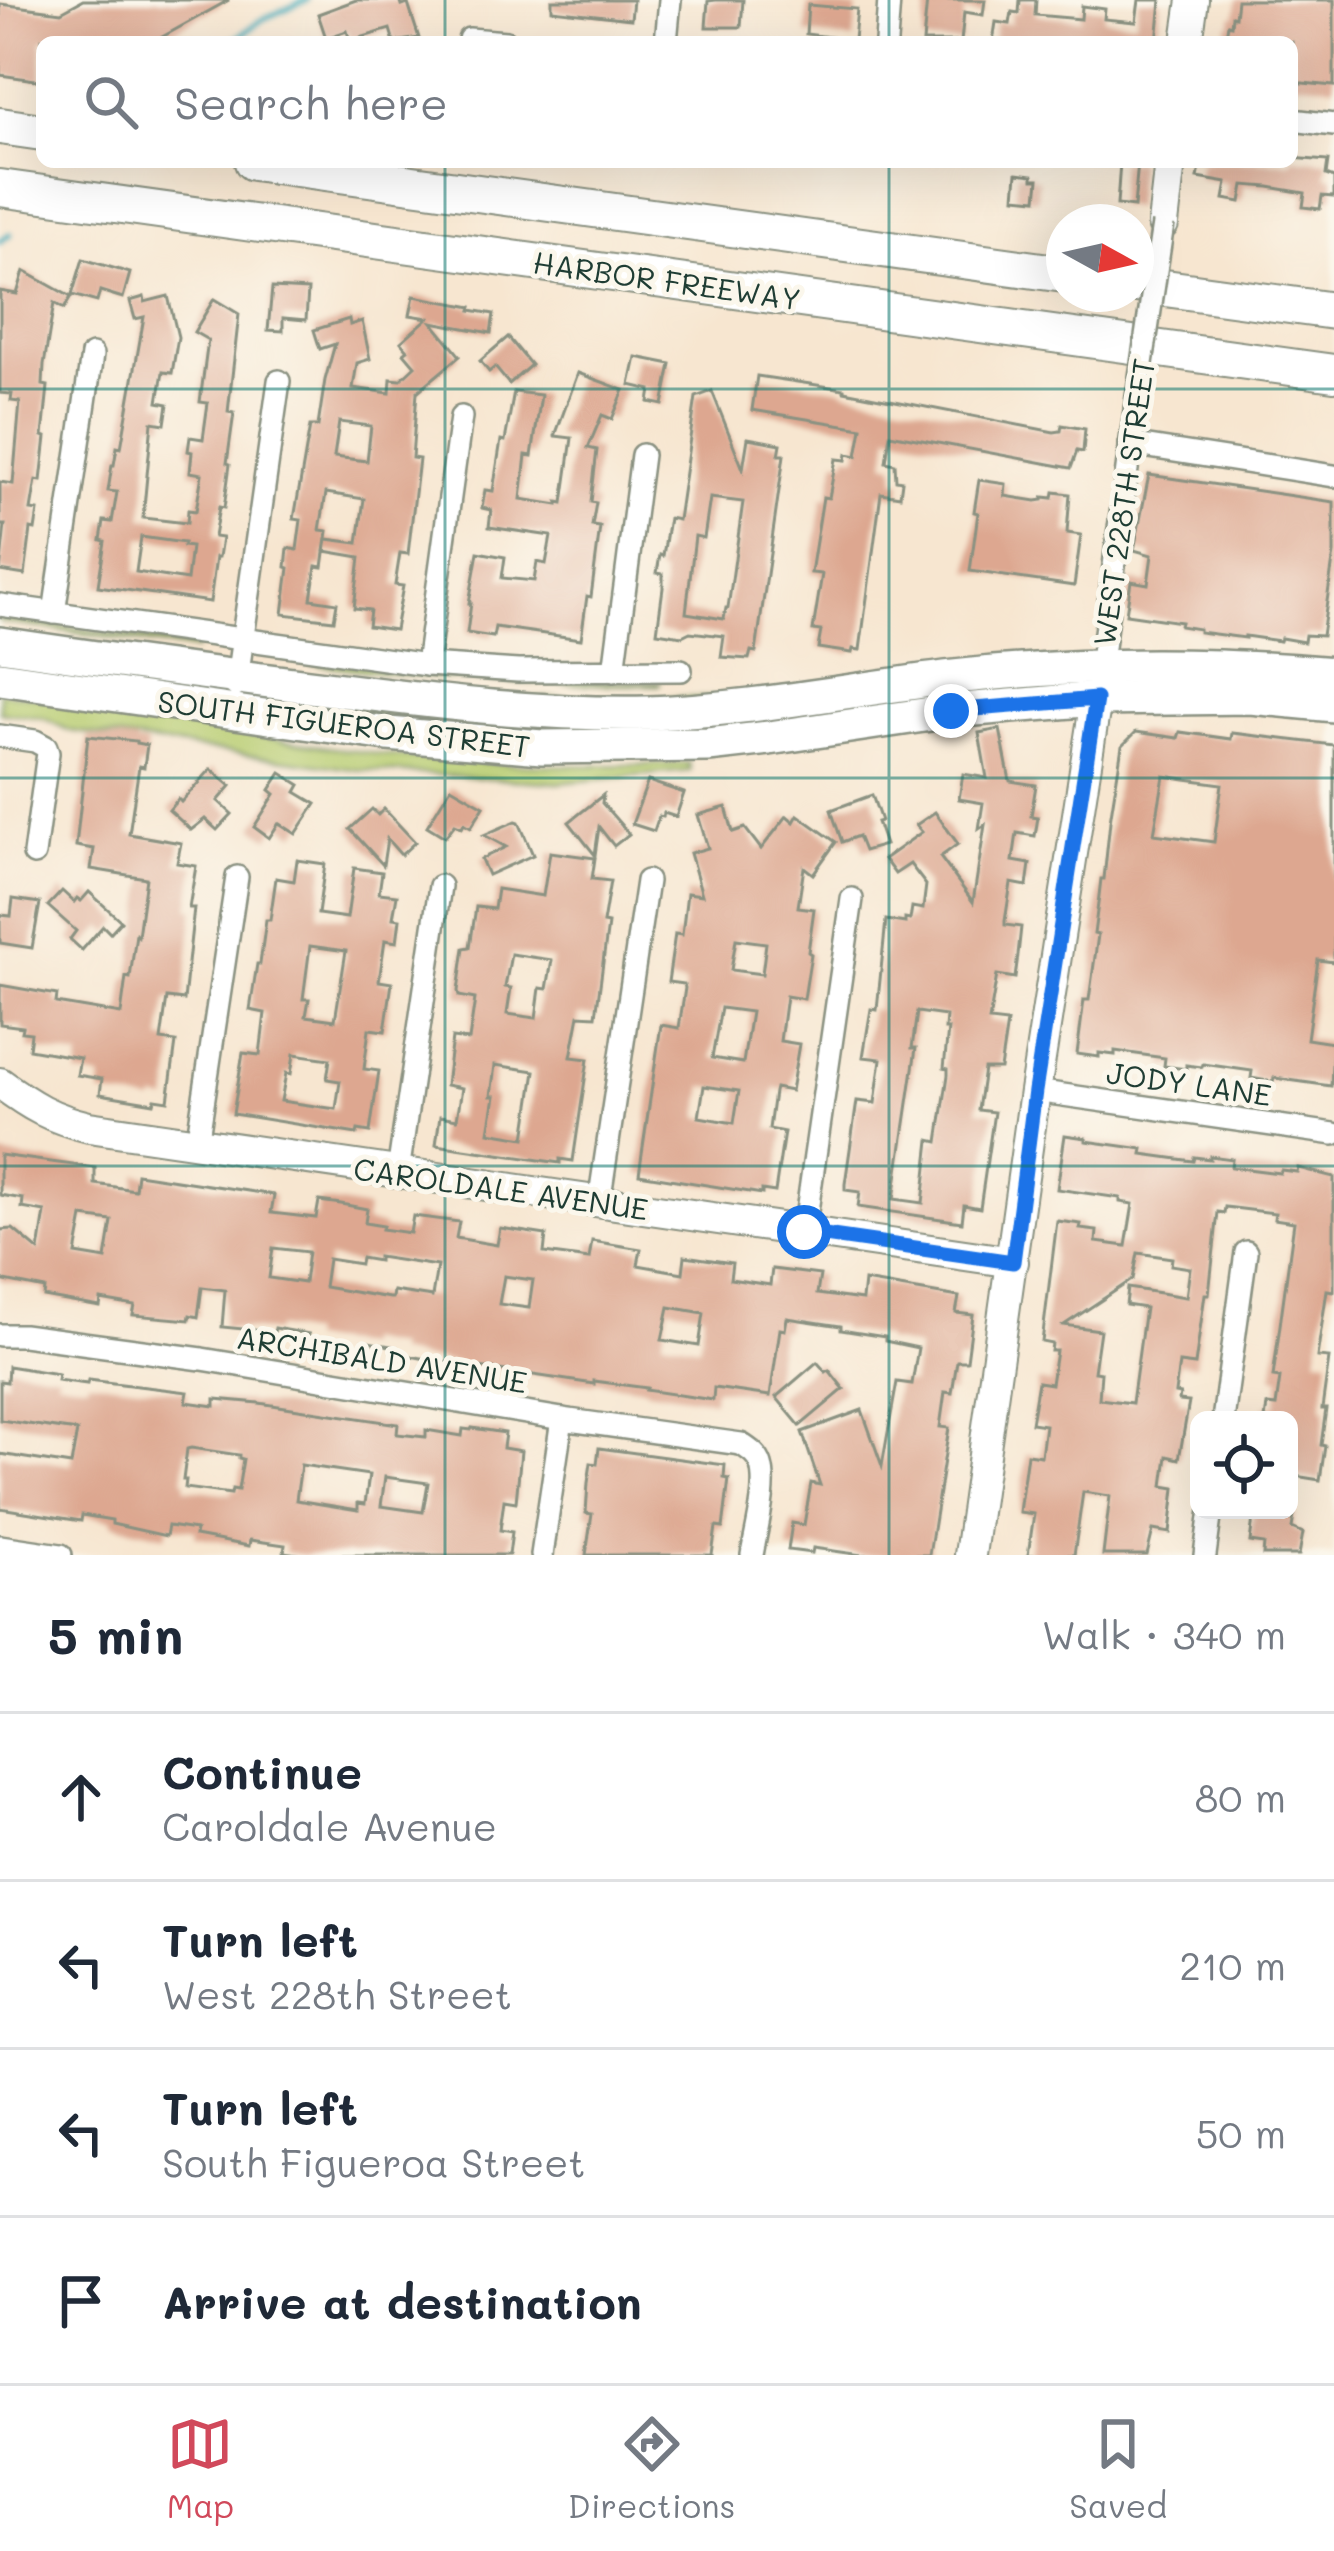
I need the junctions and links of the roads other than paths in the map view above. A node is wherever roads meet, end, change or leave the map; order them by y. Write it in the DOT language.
graph roads {
  1 [pos="670,0"];
  2 [pos="889,0"];
  3 [pos="1193,0"];
  4 [pos="667,36"];
  5 [pos="886,36"];
  6 [pos="1188,36"];
  7 [pos="1298,121"];
  8 [pos="1334,125"];
  9 [pos="0,126"];
  10 [pos="36,131"];
  11 [pos="297,168"];
  12 [pos="1169,168"];
  13 [pos="0,188"];
  14 [pos="1163,224"];
  15 [pos="1046,272"];
  16 [pos="1154,286"];
  17 [pos="1334,311"];
  18 [pos="92,355"];
  19 [pos="1334,373"];
  20 [pos="279,381"];
  21 [pos="461,417"];
  22 [pos="1130,444"];
  23 [pos="642,455"];
  24 [pos="1334,476"];
  25 [pos="0,604"];
  26 [pos="54,613"];
  27 [pos="242,639"];
  28 [pos="0,644"];
  29 [pos="427,665"];
  30 [pos="681,670"];
  31 [pos="614,671"];
  32 [pos="1334,674"];
  33 [pos="0,678"];
  34 [pos="1098,683"];
  35 [pos="235,694"];
  36 [pos="1334,705"];
  37 [pos="0,736"];
  38 [pos="34,854"];
  39 [pos="236,878"];
  40 [pos="647,881"];
  41 [pos="440,886"];
  42 [pos="852,899"];
  43 [pos="0,1083"];
  44 [pos="1035,1091"];
  45 [pos="1334,1134"];
  46 [pos="197,1144"];
  47 [pos="398,1172"];
  48 [pos="599,1203"];
  49 [pos="804,1232"];
  50 [pos="1246,1252"];
  51 [pos="1013,1262"];
  52 [pos="0,1334"];
  53 [pos="1224,1411"];
  54 [pos="562,1419"];
  55 [pos="1210,1519"];
  56 [pos="0,1546"];
  57 [pos="61,1555"];
  58 [pos="542,1555"];
  59 [pos="752,1555"];
  60 [pos="970,1555"];
  61 [pos="1205,1555"];
  1 -- 4 [label="street"];
  2 -- 5 [label="street"];
  3 -- 6 [label="street"];
  7 -- 8 [label="street"];
  9 -- 10 [label="highway"];
  11 -- 15 [label="highway, HARBOR FREEWAY"];
  12 -- 14 [label="street, WEST 228TH STREET"];
  13 -- 19 [label="highway, HARBOR FREEWAY"];
  14 -- 22 [label="street, WEST 228TH STREET, bridge"];
  16 -- 17 [label="highway"];
  18 -- 26 [label="street"];
  20 -- 27 [label="street"];
  21 -- 29 [label="street"];
  22 -- 24 [label="street"];
  22 -- 34 [label="street, WEST 228TH STREET"];
  23 -- 31 [label="street"];
  25 -- 26 [label="street"];
  26 -- 27 [label="street"];
  27 -- 29 [label="street"];
  27 -- 35 [label="street"];
  28 -- 35 [label="main road, SOUTH FIGUEROA STREET"];
  29 -- 31 [label="street"];
  30 -- 31 [label="street"];
  32 -- 34 [label="main road, SOUTH FIGUEROA STREET"];
  33 -- 35 [label="main road, SOUTH FIGUEROA STREET"];
  34 -- 35 [label="main road, SOUTH FIGUEROA STREET"];
  34 -- 36 [label="main road, SOUTH FIGUEROA STREET"];
  34 -- 44 [label="street, WEST 228TH STREET"];
  37 -- 38 [label="street"];
  39 -- 46 [label="street"];
  40 -- 48 [label="street"];
  41 -- 47 [label="street"];
  42 -- 49 [label="street"];
  43 -- 46 [label="street, CAROLDALE AVENUE"];
  44 -- 45 [label="street, JODY LANE"];
  44 -- 51 [label="street, WEST 228TH STREET"];
  46 -- 47 [label="street, CAROLDALE AVENUE"];
  47 -- 48 [label="street, CAROLDALE AVENUE"];
  48 -- 49 [label="street, CAROLDALE AVENUE"];
  49 -- 51 [label="street, CAROLDALE AVENUE"];
  50 -- 53 [label="street"];
  51 -- 60 [label="street, WEST 228TH STREET"];
  52 -- 54 [label="street, ARCHIBALD AVENUE"];
  54 -- 58 [label="street"];
  54 -- 59 [label="street, ARCHIBALD AVENUE"];
  55 -- 61 [label="street"];
  56 -- 57 [label="street"];
}
